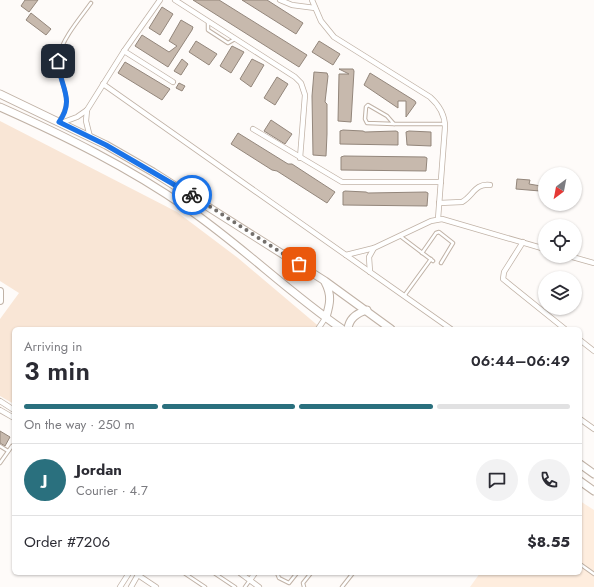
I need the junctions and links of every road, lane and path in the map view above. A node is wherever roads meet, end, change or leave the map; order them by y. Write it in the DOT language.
graph roads {
  1 [pos="160,0"];
  2 [pos="175,0"];
  3 [pos="280,0"];
  4 [pos="312,0"];
  5 [pos="91,3"];
  6 [pos="315,8"];
  7 [pos="208,22"];
  8 [pos="235,39"];
  9 [pos="124,51"];
  10 [pos="173,82"];
  11 [pos="103,84"];
  12 [pos="0,94"];
  13 [pos="0,107"];
  14 [pos="87,110"];
  15 [pos="60,122"];
  16 [pos="394,124"];
  17 [pos="445,124"];
  18 [pos="253,129"];
  19 [pos="90,137"];
  20 [pos="300,158"];
  21 [pos="441,182"];
  22 [pos="490,185"];
  23 [pos="439,203"];
  24 [pos="438,219"];
  25 [pos="399,236"];
  26 [pos="523,242"];
  27 [pos="538,247"];
  28 [pos="374,248"];
  29 [pos="422,253"];
  30 [pos="346,255"];
  31 [pos="582,260"];
  32 [pos="441,263"];
  33 [pos="594,263"];
  34 [pos="370,272"];
  35 [pos="325,281"];
  36 [pos="0,291"];
  37 [pos="404,296"];
  38 [pos="0,300"];
  39 [pos="367,310"];
  40 [pos="326,317"];
  41 [pos="319,327"];
  42 [pos="339,327"];
  43 [pos="349,327"];
  44 [pos="388,327"];
  45 [pos="448,327"];
  46 [pos="563,327"];
  47 [pos="582,342"];
  48 [pos="594,352"];
  49 [pos="0,401"];
  50 [pos="12,409"];
  51 [pos="0,410"];
  52 [pos="12,417"];
  53 [pos="582,420"];
  54 [pos="594,429"];
  55 [pos="0,446"];
  56 [pos="12,446"];
  57 [pos="8,451"];
  58 [pos="0,463"];
  59 [pos="582,465"];
  60 [pos="594,474"];
  61 [pos="582,482"];
  62 [pos="594,491"];
  63 [pos="582,565"];
  64 [pos="594,574"];
  65 [pos="128,575"];
  66 [pos="138,575"];
  67 [pos="140,575"];
  68 [pos="187,575"];
  69 [pos="217,575"];
  70 [pos="243,575"];
  71 [pos="254,575"];
  72 [pos="278,575"];
  73 [pos="295,575"];
  74 [pos="309,575"];
  75 [pos="351,575"];
  76 [pos="250,580"];
  77 [pos="120,587"];
  78 [pos="131,587"];
  79 [pos="156,587"];
  80 [pos="205,587"];
  81 [pos="235,587"];
  82 [pos="245,587"];
  83 [pos="259,587"];
  84 [pos="304,587"];
  85 [pos="342,587"];
  1 -- 9 [label="street"];
  2 -- 7 [label="street"];
  3 -- 6 [label="street"];
  4 -- 6 [label="street"];
  5 -- 15 [label="lane"];
  6 -- 17 [label="street"];
  7 -- 8 [label="street"];
  7 -- 8 [label="lane"];
  8 -- 20 [label="street"];
  9 -- 10 [label="street"];
  9 -- 11 [label="street"];
  11 -- 14 [label="street"];
  11 -- 30 [label="street"];
  12 -- 15 [label="main road"];
  13 -- 40 [label="main road"];
  14 -- 15 [label="street"];
  14 -- 19 [label="street"];
  15 -- 19 [label="main road"];
  16 -- 16 [label="lane"];
  16 -- 17 [label="lane"];
  17 -- 21 [label="street"];
  18 -- 20 [label="street"];
  19 -- 35 [label="main road"];
  20 -- 21 [label="street"];
  21 -- 23 [label="street"];
  22 -- 23 [label="street"];
  23 -- 24 [label="street"];
  24 -- 25 [label="street"];
  24 -- 26 [label="street"];
  25 -- 28 [label="street"];
  25 -- 29 [label="lane"];
  26 -- 27 [label="street"];
  26 -- 46 [label="street"];
  28 -- 30 [label="street"];
  28 -- 34 [label="street"];
  29 -- 32 [label="lane"];
  29 -- 37 [label="lane"];
  30 -- 34 [label="street"];
  31 -- 33 [label="street"];
  34 -- 37 [label="street"];
  35 -- 39 [label="main road"];
  35 -- 40 [label="main road"];
  36 -- 38 [label="main road"];
  37 -- 45 [label="street"];
  39 -- 43 [label="main road"];
  39 -- 44 [label="main road"];
  40 -- 41 [label="street"];
  40 -- 42 [label="main road"];
  47 -- 48 [label="street"];
  49 -- 50 [label="street"];
  51 -- 52 [label="street"];
  53 -- 54 [label="street"];
  55 -- 57 [label="lane"];
  56 -- 57 [label="lane"];
  57 -- 58 [label="lane"];
  59 -- 60 [label="main road"];
  61 -- 62 [label="main road"];
  63 -- 64 [label="lane"];
  65 -- 77 [label="street"];
  66 -- 78 [label="street"];
  67 -- 79 [label="street"];
  68 -- 80 [label="lane"];
  69 -- 81 [label="lane"];
  70 -- 76 [label="street"];
  71 -- 76 [label="street"];
  72 -- 73 [label="lane"];
  74 -- 84 [label="lane"];
  75 -- 85 [label="lane"];
  76 -- 82 [label="lane"];
  76 -- 83 [label="street"];
}
